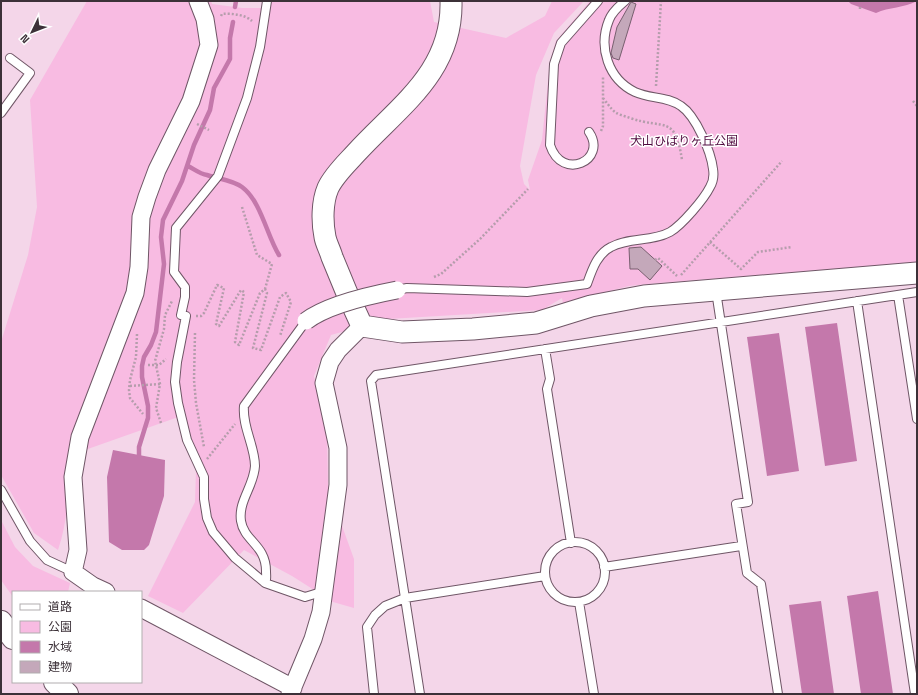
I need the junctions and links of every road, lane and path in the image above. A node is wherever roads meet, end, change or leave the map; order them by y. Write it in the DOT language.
graph roads {
  1 [pos="198,1"];
  2 [pos="267,1"];
  3 [pos="451,1"];
  4 [pos="598,1"];
  5 [pos="625,1"];
  6 [pos="661,1"];
  7 [pos="218,21"];
  8 [pos="254,23"];
  9 [pos="10,58"];
  10 [pos="603,77"];
  11 [pos="656,97"];
  12 [pos="603,98"];
  13 [pos="913,101"];
  14 [pos="917,106"];
  15 [pos="1,113"];
  16 [pos="197,124"];
  17 [pos="209,130"];
  18 [pos="589,132"];
  19 [pos="599,134"];
  20 [pos="682,160"];
  21 [pos="782,161"];
  22 [pos="528,189"];
  23 [pos="242,207"];
  24 [pos="710,242"];
  25 [pos="792,247"];
  26 [pos="655,260"];
  27 [pos="917,272"];
  28 [pos="426,278"];
  29 [pos="678,285"];
  30 [pos="265,289"];
  31 [pos="397,290"];
  32 [pos="716,290"];
  33 [pos="917,292"];
  34 [pos="898,295"];
  35 [pos="172,300"];
  36 [pos="857,301"];
  37 [pos="189,315"];
  38 [pos="306,321"];
  39 [pos="721,322"];
  40 [pos="362,326"];
  41 [pos="137,333"];
  42 [pos="279,340"];
  43 [pos="545,349"];
  44 [pos="160,384"];
  45 [pos="130,386"];
  46 [pos="143,414"];
  47 [pos="243,416"];
  48 [pos="917,419"];
  49 [pos="161,423"];
  50 [pos="206,459"];
  51 [pos="204,477"];
  52 [pos="1,490"];
  53 [pos="571,543"];
  54 [pos="741,546"];
  55 [pos="604,567"];
  56 [pos="73,572"];
  57 [pos="545,576"];
  58 [pos="265,584"];
  59 [pos="104,591"];
  60 [pos="324,593"];
  61 [pos="405,598"];
  62 [pos="579,602"];
  63 [pos="142,609"];
  64 [pos="1,622"];
  65 [pos="12,637"];
  66 [pos="56,683"];
  67 [pos="292,691"];
  68 [pos="67,694"];
  69 [pos="374,694"];
  70 [pos="420,694"];
  71 [pos="594,694"];
  72 [pos="778,694"];
  73 [pos="916,694"];
  1 -- 56 [label="street"];
  2 -- 37 [label="lane"];
  3 -- 40 [label="street"];
  4 -- 18 [label="lane"];
  5 -- 11 [label="lane"];
  6 -- 11 [label="path"];
  7 -- 8 [label="path"];
  9 -- 15 [label="lane"];
  10 -- 12 [label="path"];
  11 -- 31 [label="lane"];
  12 -- 19 [label="path"];
  12 -- 20 [label="path"];
  13 -- 14 [label="path"];
  16 -- 17 [label="path"];
  21 -- 24 [label="path"];
  22 -- 28 [label="path"];
  23 -- 30 [label="path"];
  24 -- 25 [label="path"];
  24 -- 29 [label="path"];
  26 -- 29 [label="path"];
  27 -- 32 [label="street"];
  29 -- 32 [label="street"];
  29 -- 40 [label="street"];
  30 -- 37 [label="path"];
  30 -- 42 [label="path"];
  31 -- 38 [label="street, bridge"];
  32 -- 39 [label="lane"];
  33 -- 34 [label="lane"];
  34 -- 36 [label="lane"];
  34 -- 48 [label="lane"];
  35 -- 44 [label="path"];
  36 -- 39 [label="lane"];
  36 -- 73 [label="lane"];
  37 -- 50 [label="path"];
  37 -- 51 [label="lane"];
  38 -- 47 [label="lane"];
  39 -- 43 [label="lane"];
  39 -- 54 [label="lane"];
  40 -- 60 [label="street"];
  41 -- 45 [label="path"];
  43 -- 53 [label="lane"];
  43 -- 61 [label="lane"];
  44 -- 45 [label="path"];
  44 -- 49 [label="path"];
  45 -- 46 [label="path"];
  47 -- 50 [label="path"];
  47 -- 58 [label="lane"];
  50 -- 51 [label="path"];
  51 -- 58 [label="lane"];
  52 -- 56 [label="lane"];
  53 -- 55 [label="lane"];
  53 -- 57 [label="lane"];
  54 -- 55 [label="lane"];
  54 -- 72 [label="lane"];
  55 -- 62 [label="lane"];
  56 -- 59 [label="street"];
  57 -- 61 [label="lane"];
  57 -- 62 [label="lane"];
  58 -- 60 [label="lane"];
  60 -- 67 [label="street"];
  61 -- 69 [label="lane"];
  61 -- 70 [label="lane"];
  62 -- 71 [label="lane"];
  63 -- 67 [label="street"];
  64 -- 65 [label="main road"];
  66 -- 68 [label="main road"];
}
